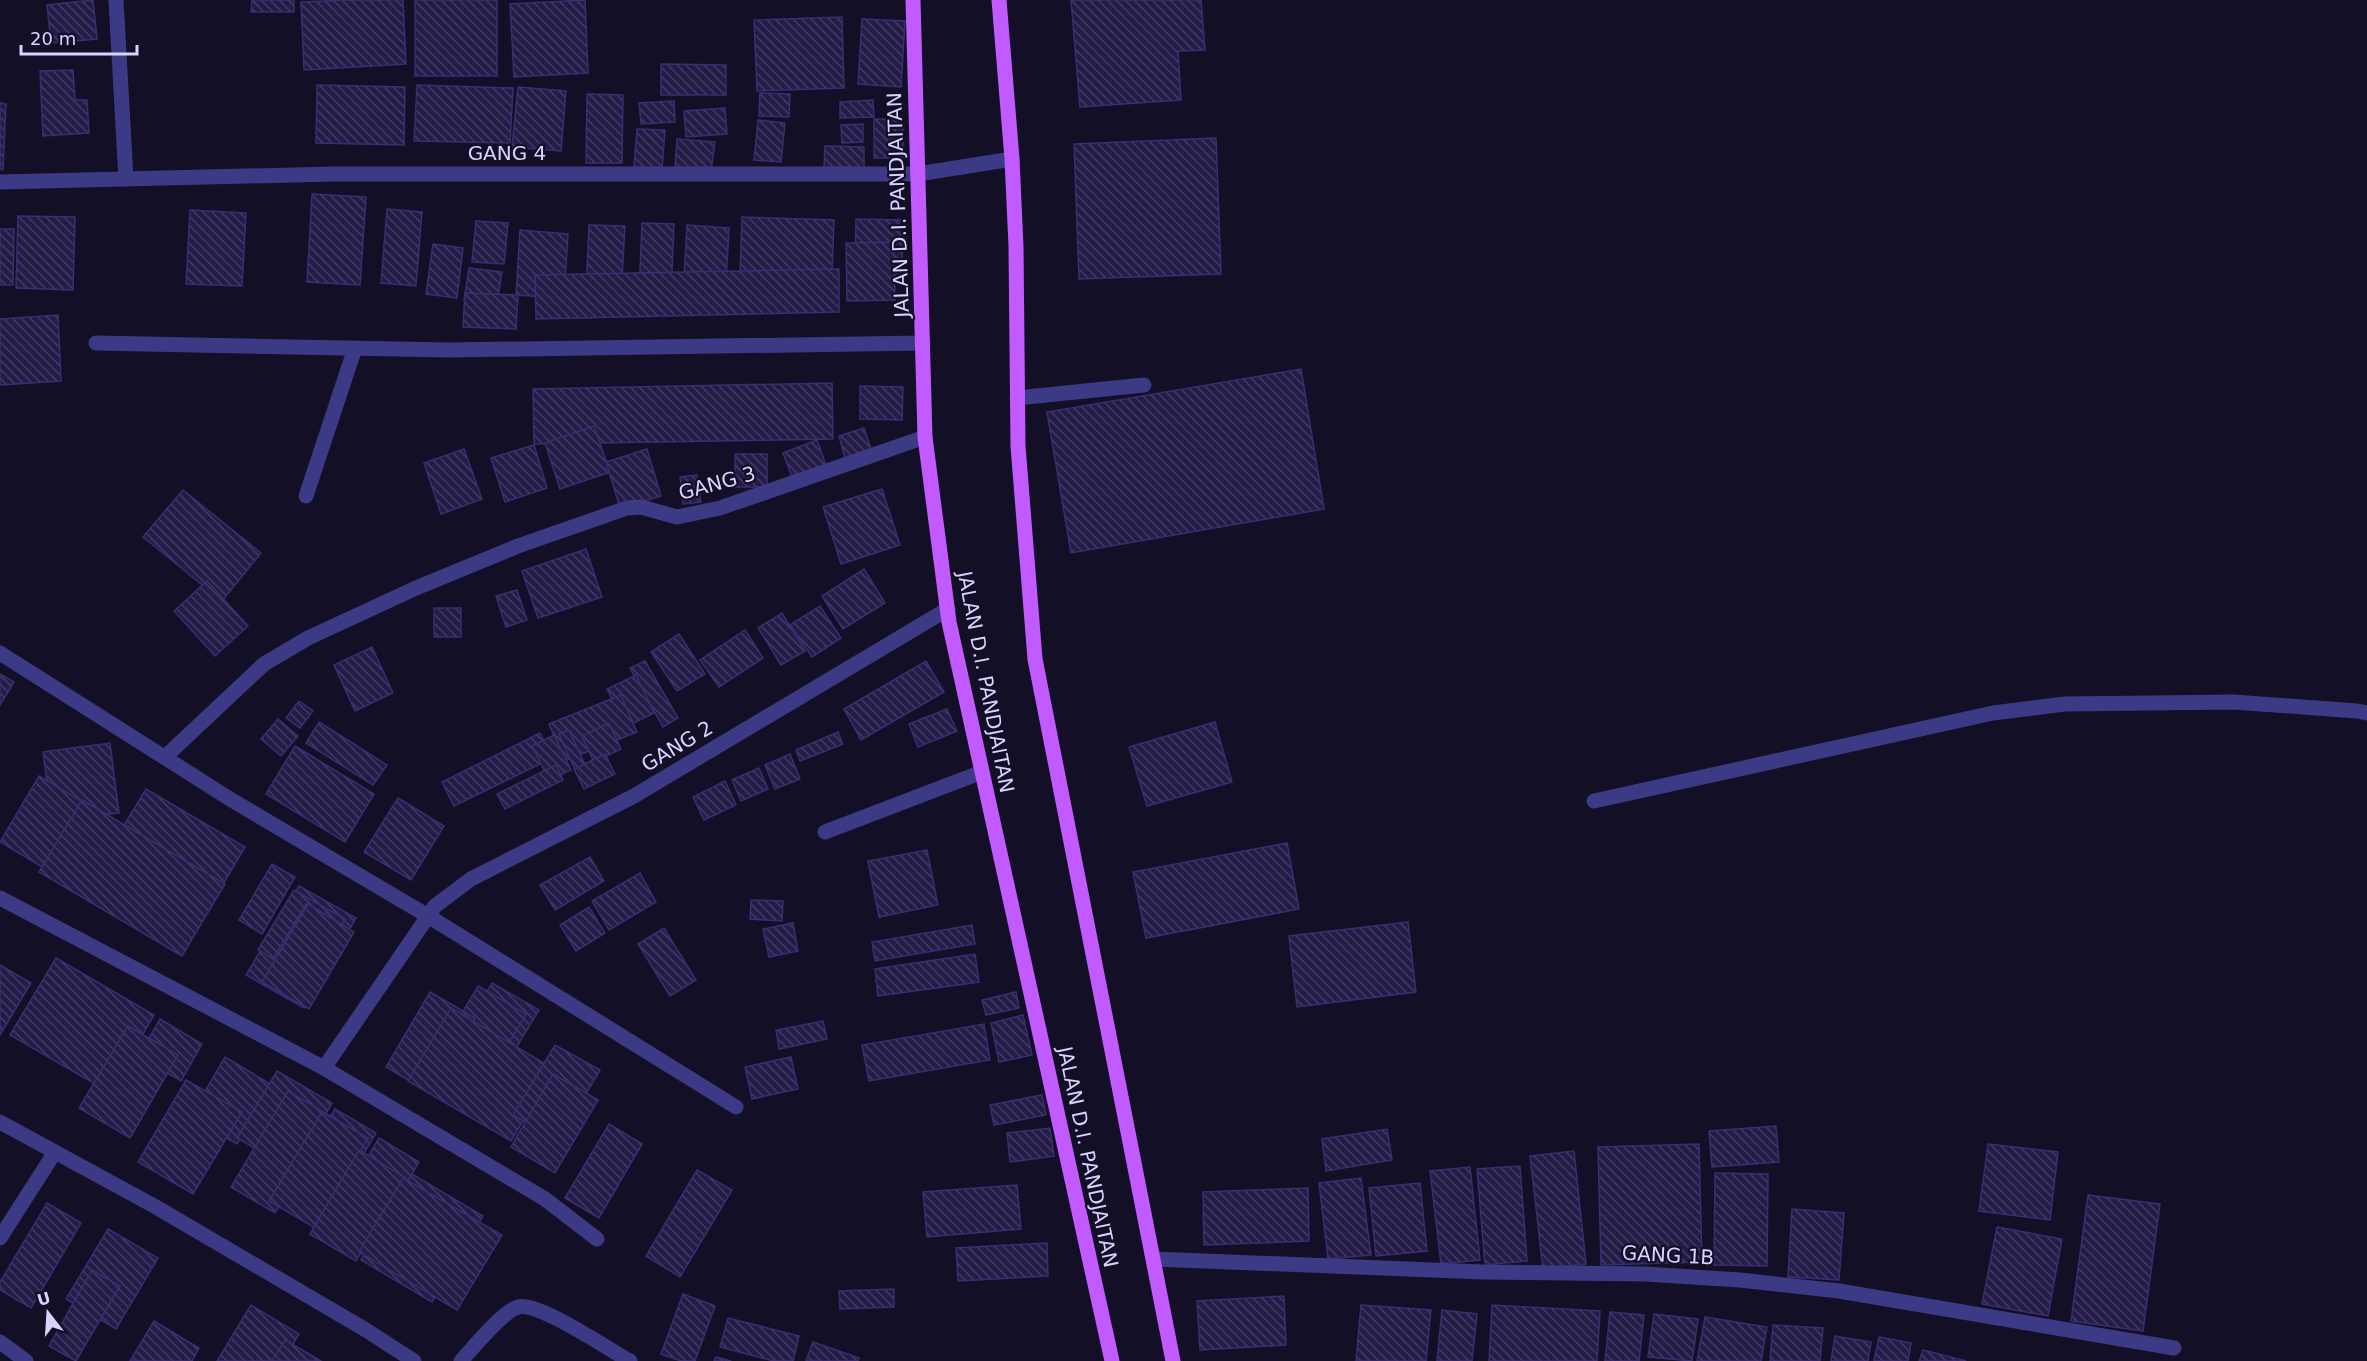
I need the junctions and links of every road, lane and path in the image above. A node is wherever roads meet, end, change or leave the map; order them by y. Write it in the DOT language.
graph roads {
  1 [pos="116,0"];
  2 [pos="913,0"];
  3 [pos="999,0"];
  4 [pos="1012,159"];
  5 [pos="918,174"];
  6 [pos="126,179"];
  7 [pos="0,182"];
  8 [pos="96,343"];
  9 [pos="923,343"];
  10 [pos="356,348"];
  11 [pos="1144,385"];
  12 [pos="1017,398"];
  13 [pos="924,437"];
  14 [pos="306,496"];
  15 [pos="948,609"];
  16 [pos="0,653"];
  17 [pos="2367,713"];
  18 [pos="165,757"];
  19 [pos="982,772"];
  20 [pos="1594,801"];
  21 [pos="825,832"];
  22 [pos="0,898"];
  23 [pos="428,916"];
  24 [pos="324,1068"];
  25 [pos="736,1107"];
  26 [pos="0,1122"];
  27 [pos="55,1152"];
  28 [pos="0,1238"];
  29 [pos="597,1239"];
  30 [pos="1154,1259"];
  31 [pos="0,1342"];
  32 [pos="2174,1348"];
  33 [pos="26,1361"];
  34 [pos="414,1361"];
  35 [pos="460,1361"];
  36 [pos="630,1361"];
  37 [pos="1112,1361"];
  38 [pos="1173,1361"];
  1 -- 6 [label="street"];
  2 -- 5 [label="main road, JALAN D.I. PANDJAITAN"];
  3 -- 4 [label="main road"];
  4 -- 5 [label="street, GANG 4"];
  4 -- 12 [label="main road"];
  5 -- 6 [label="street, GANG 4"];
  5 -- 9 [label="main road, JALAN D.I. PANDJAITAN"];
  6 -- 7 [label="street, GANG 4"];
  8 -- 10 [label="street"];
  9 -- 10 [label="street"];
  9 -- 13 [label="main road, JALAN D.I. PANDJAITAN"];
  10 -- 14 [label="street"];
  11 -- 12 [label="street"];
  12 -- 30 [label="main road"];
  13 -- 15 [label="main road, JALAN D.I. PANDJAITAN"];
  13 -- 18 [label="street, GANG 3"];
  15 -- 19 [label="main road, JALAN D.I. PANDJAITAN"];
  15 -- 23 [label="street, GANG 2"];
  16 -- 18 [label="street"];
  17 -- 20 [label="street"];
  18 -- 23 [label="street"];
  19 -- 21 [label="street"];
  19 -- 37 [label="main road, JALAN D.I. PANDJAITAN"];
  22 -- 24 [label="street"];
  23 -- 24 [label="street, GANG 2"];
  23 -- 25 [label="street"];
  24 -- 29 [label="street"];
  26 -- 27 [label="street"];
  27 -- 28 [label="street"];
  27 -- 34 [label="street"];
  30 -- 32 [label="street, GANG 1B"];
  30 -- 38 [label="main road"];
  31 -- 33 [label="street"];
  35 -- 36 [label="street"];
}
